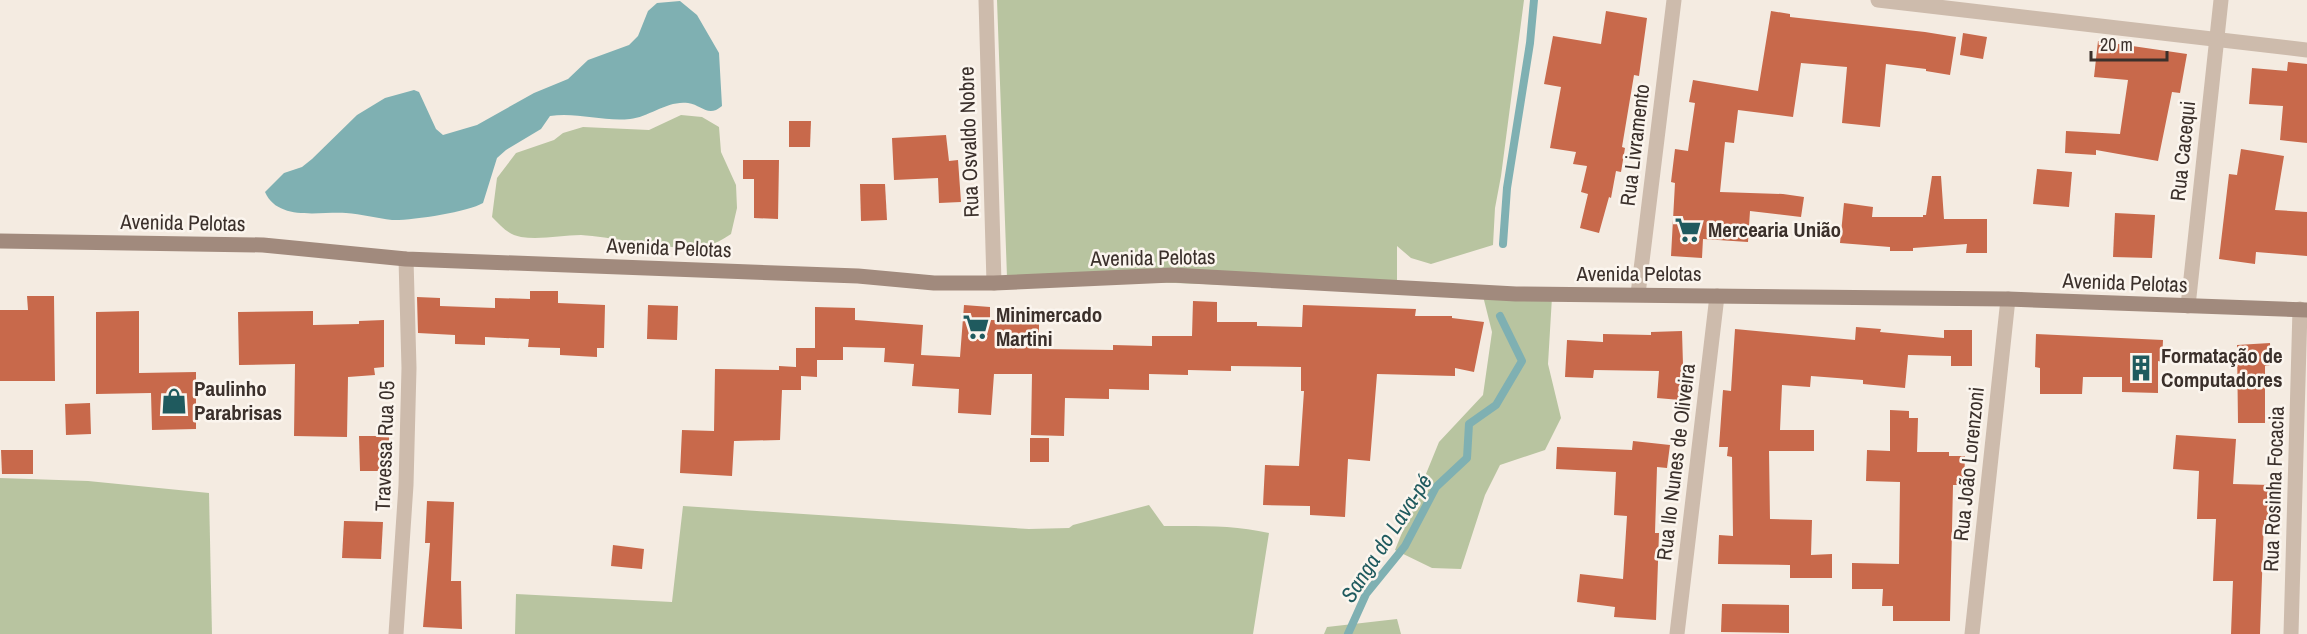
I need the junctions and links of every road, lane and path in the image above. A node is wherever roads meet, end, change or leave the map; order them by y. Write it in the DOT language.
graph roads {
  1 [pos="986,0"];
  2 [pos="1674,0"];
  3 [pos="1878,0"];
  4 [pos="2221,0"];
  5 [pos="2216,39"];
  6 [pos="2307,50"];
  7 [pos="0,241"];
  8 [pos="406,259"];
  9 [pos="994,284"];
  10 [pos="1638,294"];
  11 [pos="1717,296"];
  12 [pos="2008,299"];
  13 [pos="2188,306"];
  14 [pos="2303,310"];
  15 [pos="2299,615"];
  16 [pos="396,634"];
  17 [pos="1677,634"];
  18 [pos="1972,634"];
  19 [pos="2291,634"];
  1 -- 9 [label="street, Rua Osvaldo Nobre"];
  2 -- 10 [label="street, Rua Livramento"];
  3 -- 5 [label="street"];
  4 -- 5 [label="street, Rua Cacequi"];
  5 -- 6 [label="street"];
  5 -- 13 [label="street, Rua Cacequi"];
  7 -- 8 [label="street, Avenida Pelotas"];
  8 -- 9 [label="street, Avenida Pelotas"];
  8 -- 16 [label="street, Travessa Rua 05"];
  9 -- 10 [label="street, Avenida Pelotas"];
  10 -- 11 [label="street, Avenida Pelotas"];
  11 -- 12 [label="street, Avenida Pelotas"];
  11 -- 17 [label="street, Rua Ilo Nunes de Oliveira"];
  12 -- 13 [label="street, Avenida Pelotas"];
  12 -- 18 [label="street, Rua João Lorenzoni"];
  13 -- 14 [label="street, Avenida Pelotas"];
  14 -- 15 [label="street, Rua Rosinha Focacia"];
  15 -- 19 [label="street, Rua Rosinha Focacia"];
}
